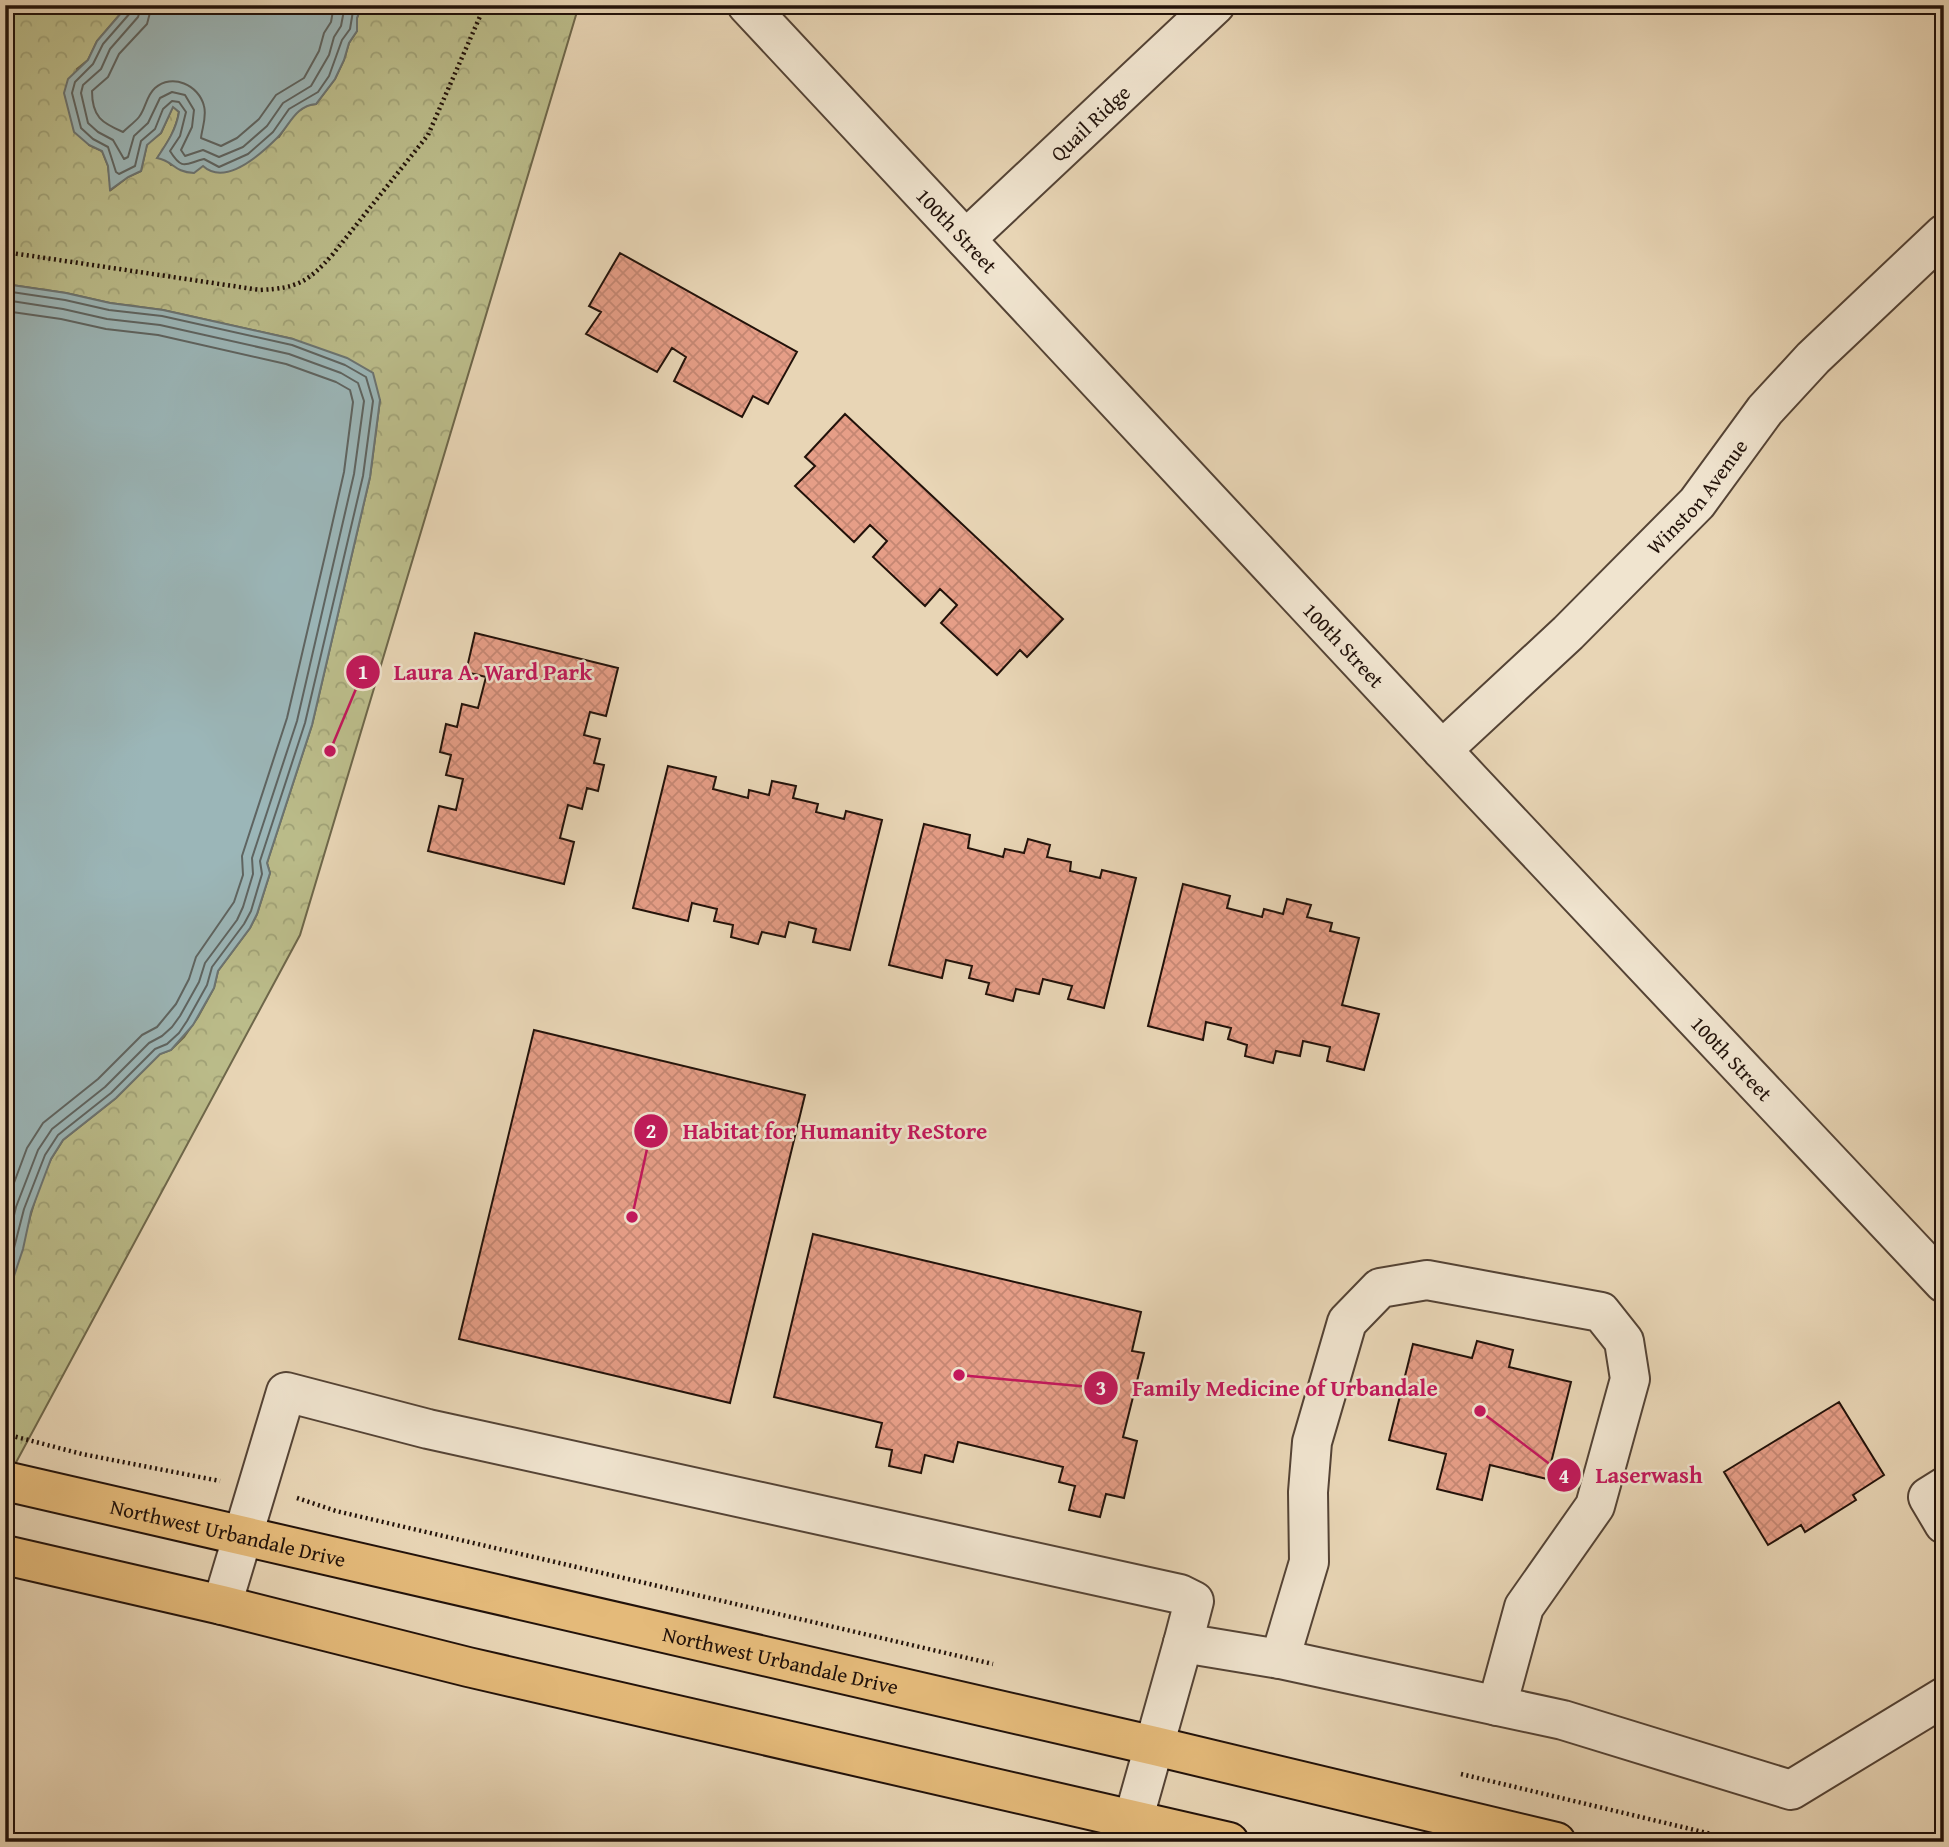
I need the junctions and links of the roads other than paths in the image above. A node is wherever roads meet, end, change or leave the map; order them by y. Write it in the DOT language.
graph roads {
  1 [pos="747,5"];
  2 [pos="1215,5"];
  3 [pos="1944,234"];
  4 [pos="965,239"];
  5 [pos="1442,750"];
  6 [pos="1944,1283"];
  7 [pos="5,1481"];
  8 [pos="1944,1487"];
  9 [pos="1944,1524"];
  10 [pos="242,1537"];
  11 [pos="5,1555"];
  12 [pos="222,1605"];
  13 [pos="1183,1643"];
  14 [pos="1280,1659"];
  15 [pos="1944,1697"];
  16 [pos="1497,1706"];
  17 [pos="1155,1746"];
  18 [pos="1129,1831"];
  19 [pos="1228,1842"];
  20 [pos="1556,1842"];
  1 -- 4 [label="street, 100th Street"];
  2 -- 4 [label="street, Quail Ridge"];
  3 -- 5 [label="street, Winston Avenue"];
  4 -- 5 [label="street, 100th Street"];
  5 -- 6 [label="street, 100th Street"];
  7 -- 10 [label="main road, Northwest Urbandale Drive"];
  8 -- 9 [label="street"];
  10 -- 12 [label="street"];
  10 -- 13 [label="street"];
  10 -- 17 [label="main road, Northwest Urbandale Drive"];
  11 -- 12 [label="main road"];
  12 -- 18 [label="main road"];
  13 -- 14 [label="street"];
  13 -- 17 [label="street"];
  14 -- 16 [label="street"];
  14 -- 16 [label="street"];
  15 -- 16 [label="street"];
  17 -- 18 [label="street"];
  17 -- 20 [label="main road, Northwest Urbandale Drive"];
  18 -- 19 [label="main road"];
}
